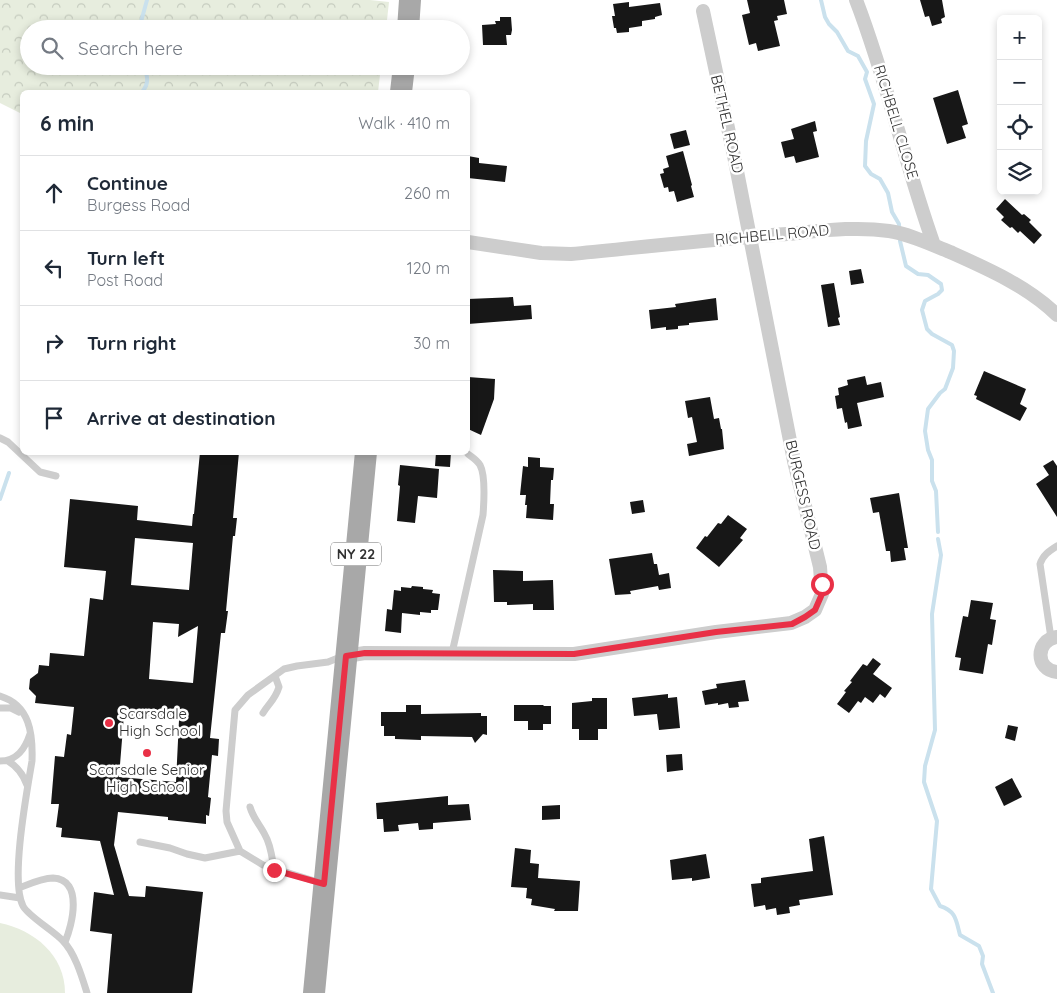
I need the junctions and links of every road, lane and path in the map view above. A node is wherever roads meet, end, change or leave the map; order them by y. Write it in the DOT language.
graph roads {
  1 [pos="410,0"];
  2 [pos="856,0"];
  3 [pos="703,11"];
  4 [pos="409,20"];
  5 [pos="403,75"];
  6 [pos="401,90"];
  7 [pos="750,236"];
  8 [pos="470,242"];
  9 [pos="934,245"];
  10 [pos="1057,316"];
  11 [pos="0,438"];
  12 [pos="20,453"];
  13 [pos="22,455"];
  14 [pos="366,455"];
  15 [pos="469,455"];
  16 [pos="56,476"];
  17 [pos="1057,546"];
  18 [pos="1054,638"];
  19 [pos="452,653"];
  20 [pos="346,656"];
  21 [pos="1057,672"];
  22 [pos="274,676"];
  23 [pos="0,696"];
  24 [pos="0,708"];
  25 [pos="263,713"];
  26 [pos="24,714"];
  27 [pos="31,732"];
  28 [pos="0,761"];
  29 [pos="8,761"];
  30 [pos="28,786"];
  31 [pos="250,808"];
  32 [pos="140,842"];
  33 [pos="240,851"];
  34 [pos="274,870"];
  35 [pos="324,884"];
  36 [pos="19,888"];
  37 [pos="0,895"];
  38 [pos="20,898"];
  39 [pos="65,942"];
  40 [pos="87,993"];
  41 [pos="314,993"];
  1 -- 4 [label="main road"];
  2 -- 9 [label="street, RICHBELL CLOSE"];
  3 -- 7 [label="street, BETHEL ROAD"];
  5 -- 6 [label="main road"];
  7 -- 8 [label="street, RICHBELL ROAD"];
  7 -- 9 [label="street, RICHBELL ROAD"];
  7 -- 19 [label="street, BURGESS ROAD"];
  9 -- 10 [label="street, RICHBELL ROAD"];
  11 -- 12 [label="lane"];
  13 -- 16 [label="lane"];
  14 -- 20 [label="main road, NY 22"];
  15 -- 19 [label="lane"];
  17 -- 18 [label="lane"];
  18 -- 21 [label="street"];
  19 -- 20 [label="street, BURGESS ROAD"];
  20 -- 22 [label="lane"];
  20 -- 35 [label="main road, NY 22"];
  22 -- 25 [label="lane"];
  22 -- 33 [label="lane"];
  23 -- 26 [label="lane"];
  24 -- 26 [label="lane"];
  26 -- 27 [label="lane"];
  27 -- 29 [label="lane"];
  27 -- 30 [label="lane"];
  28 -- 29 [label="lane"];
  29 -- 30 [label="lane"];
  30 -- 36 [label="lane"];
  31 -- 34 [label="lane"];
  32 -- 33 [label="lane"];
  33 -- 34 [label="lane"];
  34 -- 35 [label="lane"];
  35 -- 41 [label="main road, NY 22"];
  36 -- 38 [label="lane"];
  36 -- 39 [label="lane"];
  37 -- 38 [label="lane"];
  38 -- 39 [label="lane"];
  39 -- 40 [label="lane"];
}
